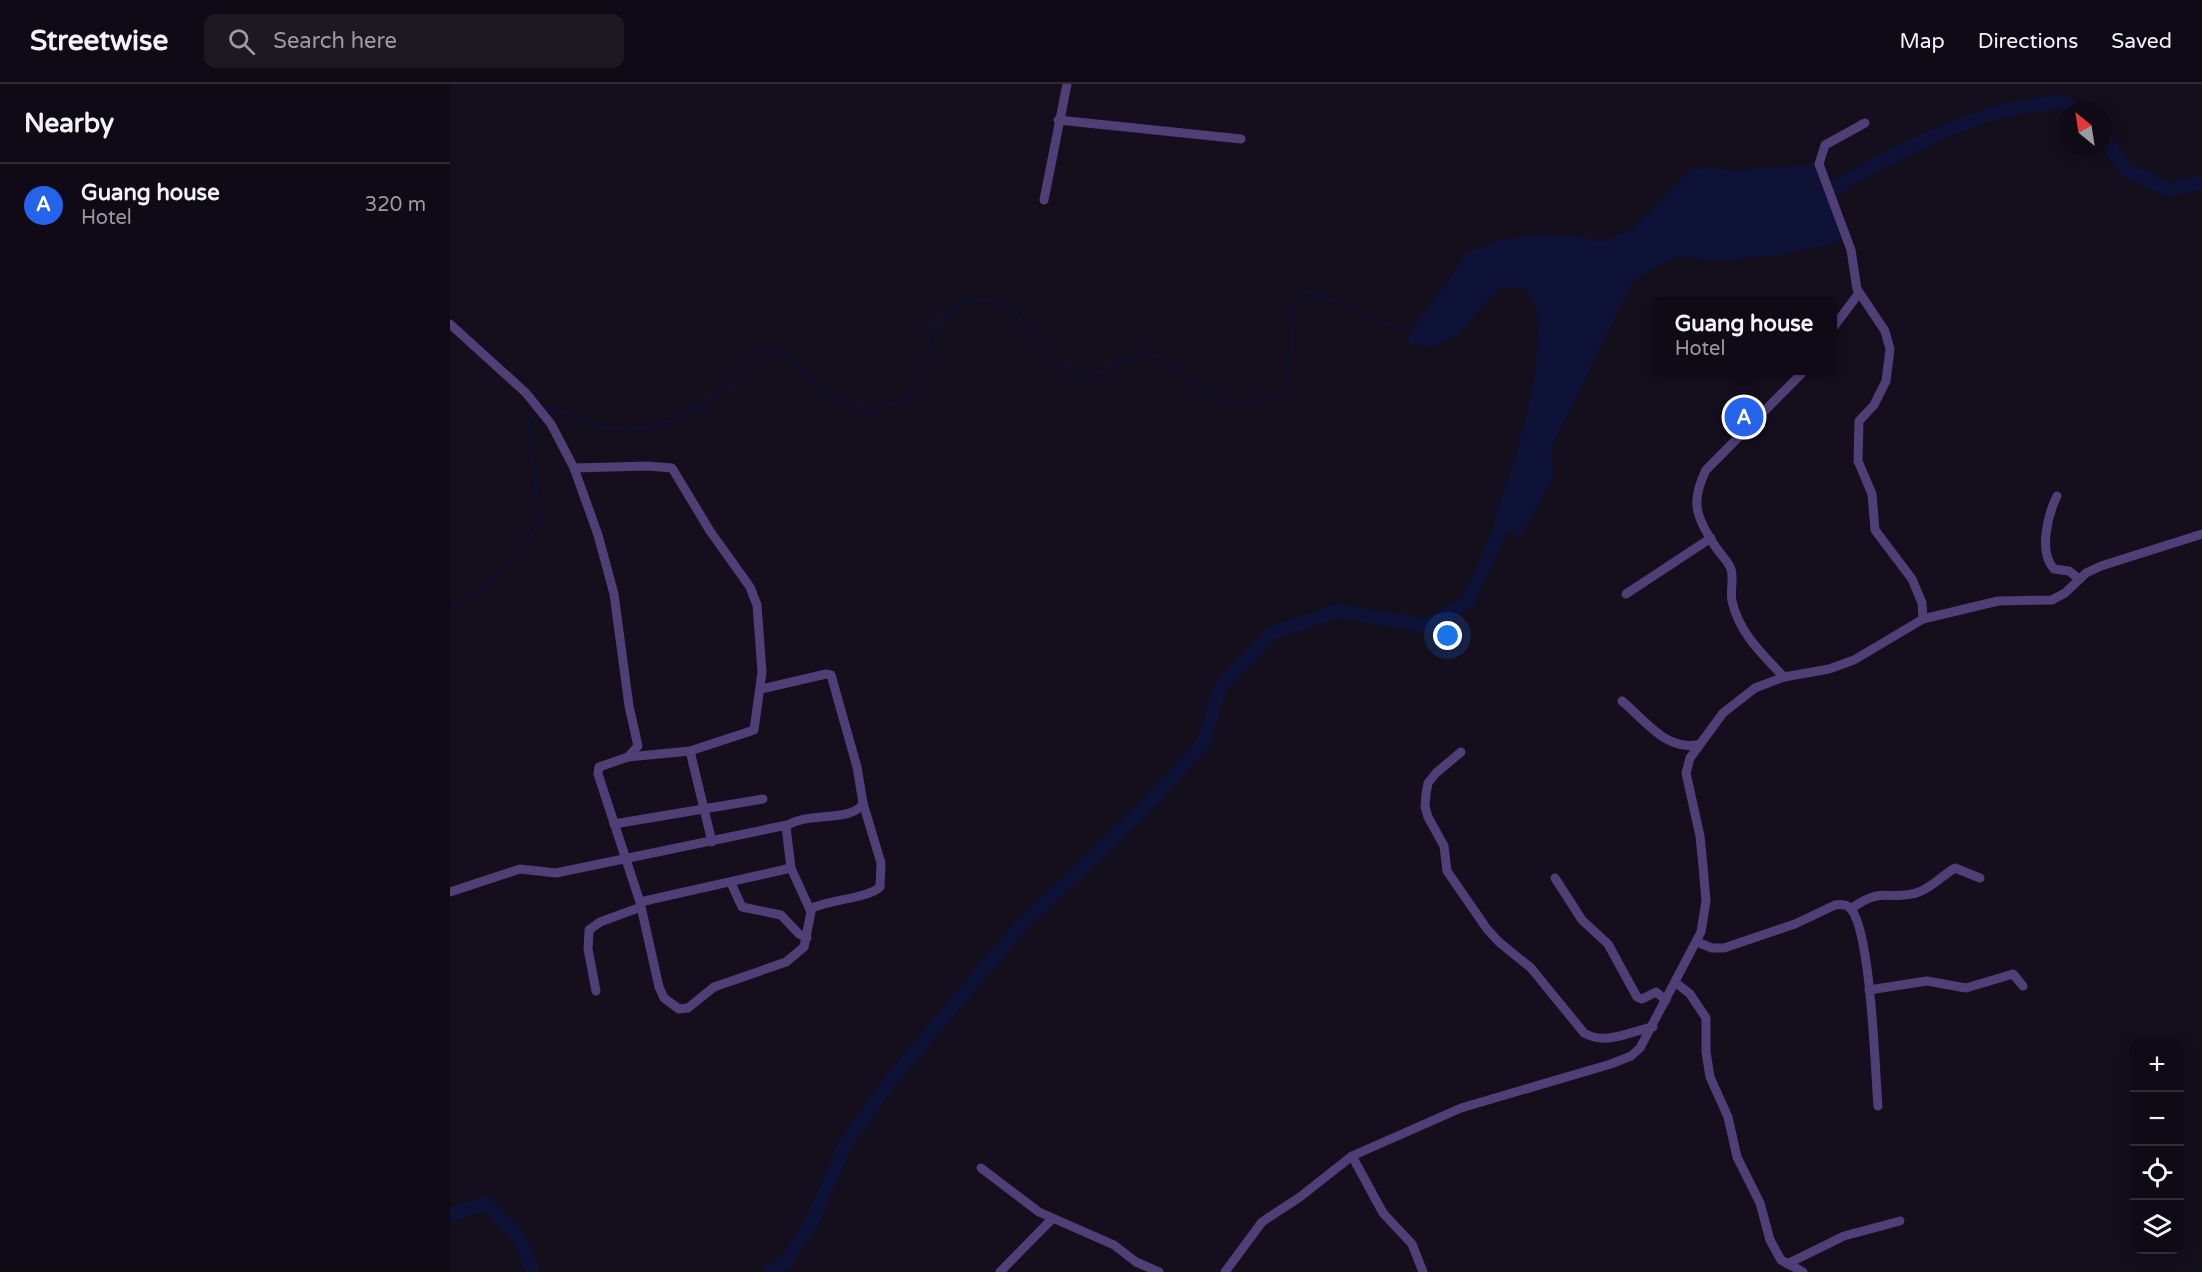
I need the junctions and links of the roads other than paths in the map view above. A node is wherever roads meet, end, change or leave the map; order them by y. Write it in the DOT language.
graph roads {
  1 [pos="1067,84"];
  2 [pos="1058,120"];
  3 [pos="1865,123"];
  4 [pos="1241,139"];
  5 [pos="1044,200"];
  6 [pos="1859,293"];
  7 [pos="1837,323"];
  8 [pos="450,324"];
  9 [pos="1800,375"];
  10 [pos="574,468"];
  11 [pos="2058,496"];
  12 [pos="2202,534"];
  13 [pos="1711,538"];
  14 [pos="2079,579"];
  15 [pos="1626,594"];
  16 [pos="1923,619"];
  17 [pos="1784,677"];
  18 [pos="761,689"];
  19 [pos="1622,701"];
  20 [pos="1700,744"];
  21 [pos="690,751"];
  22 [pos="1461,752"];
  23 [pos="628,757"];
  24 [pos="763,799"];
  25 [pos="863,803"];
  26 [pos="702,807"];
  27 [pos="614,824"];
  28 [pos="787,825"];
  29 [pos="712,842"];
  30 [pos="627,860"];
  31 [pos="791,868"];
  32 [pos="1555,878"];
  33 [pos="1980,878"];
  34 [pos="731,883"];
  35 [pos="450,892"];
  36 [pos="641,905"];
  37 [pos="810,909"];
  38 [pos="1851,909"];
  39 [pos="807,938"];
  40 [pos="1697,942"];
  41 [pos="1675,982"];
  42 [pos="2023,986"];
  43 [pos="1869,990"];
  44 [pos="596,991"];
  45 [pos="1666,1000"];
  46 [pos="1653,1027"];
  47 [pos="1878,1106"];
  48 [pos="1352,1156"];
  49 [pos="981,1168"];
  50 [pos="1052,1219"];
  51 [pos="1900,1221"];
  52 [pos="1787,1264"];
  53 [pos="1000,1272"];
  54 [pos="1159,1272"];
  55 [pos="1225,1272"];
  56 [pos="1423,1272"];
  57 [pos="1803,1272"];
  1 -- 2 [label="street"];
  2 -- 4 [label="street"];
  2 -- 5 [label="street"];
  3 -- 6 [label="street"];
  6 -- 7 [label="street"];
  6 -- 16 [label="street"];
  8 -- 10 [label="street"];
  9 -- 13 [label="street"];
  10 -- 18 [label="street"];
  10 -- 23 [label="street"];
  11 -- 14 [label="street"];
  12 -- 14 [label="street"];
  13 -- 15 [label="street"];
  13 -- 17 [label="street"];
  14 -- 16 [label="street"];
  16 -- 17 [label="street"];
  17 -- 20 [label="street"];
  18 -- 21 [label="street"];
  18 -- 25 [label="street"];
  19 -- 20 [label="street"];
  20 -- 40 [label="street"];
  21 -- 23 [label="street"];
  21 -- 26 [label="street"];
  22 -- 46 [label="street"];
  23 -- 27 [label="street"];
  24 -- 26 [label="street"];
  25 -- 28 [label="street"];
  25 -- 37 [label="street"];
  26 -- 27 [label="street"];
  26 -- 29 [label="street"];
  27 -- 30 [label="street"];
  28 -- 29 [label="street"];
  28 -- 31 [label="street"];
  29 -- 30 [label="street"];
  30 -- 35 [label="street"];
  30 -- 36 [label="street"];
  31 -- 34 [label="street"];
  31 -- 37 [label="street"];
  32 -- 45 [label="street"];
  33 -- 38 [label="street"];
  34 -- 36 [label="street"];
  34 -- 39 [label="street"];
  36 -- 39 [label="street"];
  36 -- 44 [label="street"];
  37 -- 39 [label="street"];
  38 -- 40 [label="street"];
  38 -- 43 [label="street"];
  40 -- 41 [label="street"];
  41 -- 45 [label="street"];
  41 -- 52 [label="street"];
  42 -- 43 [label="street"];
  43 -- 47 [label="street"];
  45 -- 46 [label="street"];
  46 -- 48 [label="street"];
  48 -- 55 [label="street"];
  48 -- 56 [label="street"];
  49 -- 50 [label="street"];
  50 -- 53 [label="street"];
  50 -- 54 [label="street"];
  51 -- 52 [label="street"];
  52 -- 57 [label="street"];
}
